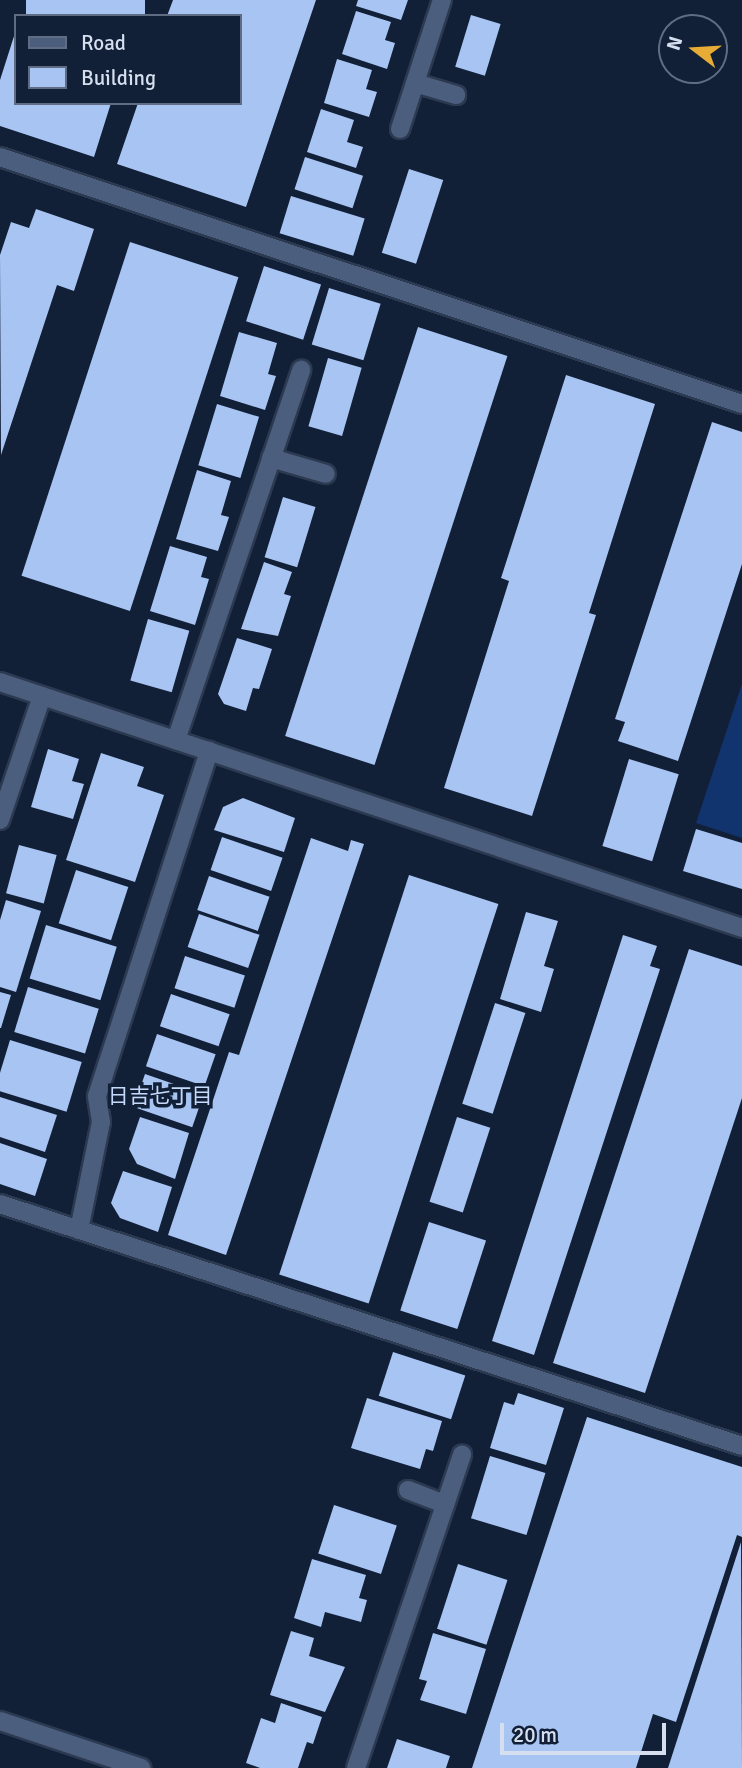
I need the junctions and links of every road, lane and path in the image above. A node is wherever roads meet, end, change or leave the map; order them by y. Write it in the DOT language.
graph roads {
  1 [pos="442,0"];
  2 [pos="415,83"];
  3 [pos="456,95"];
  4 [pos="400,129"];
  5 [pos="0,157"];
  6 [pos="301,370"];
  7 [pos="742,404"];
  8 [pos="271,458"];
  9 [pos="326,474"];
  10 [pos="0,681"];
  11 [pos="42,696"];
  12 [pos="176,740"];
  13 [pos="209,751"];
  14 [pos="0,820"];
  15 [pos="742,928"];
  16 [pos="0,1204"];
  17 [pos="79,1230"];
  18 [pos="742,1446"];
  19 [pos="462,1454"];
  20 [pos="408,1490"];
  21 [pos="445,1504"];
  22 [pos="0,1721"];
  23 [pos="141,1768"];
  24 [pos="356,1768"];
  1 -- 2 [label="street"];
  2 -- 3 [label="street"];
  2 -- 4 [label="street"];
  5 -- 7 [label="street"];
  6 -- 8 [label="street"];
  8 -- 9 [label="street"];
  8 -- 12 [label="street"];
  10 -- 11 [label="street"];
  11 -- 12 [label="street"];
  11 -- 14 [label="street"];
  12 -- 13 [label="street"];
  13 -- 15 [label="street"];
  13 -- 17 [label="street"];
  16 -- 17 [label="street"];
  17 -- 18 [label="street"];
  19 -- 21 [label="street"];
  20 -- 21 [label="street"];
  21 -- 24 [label="street"];
  22 -- 23 [label="street"];
}
